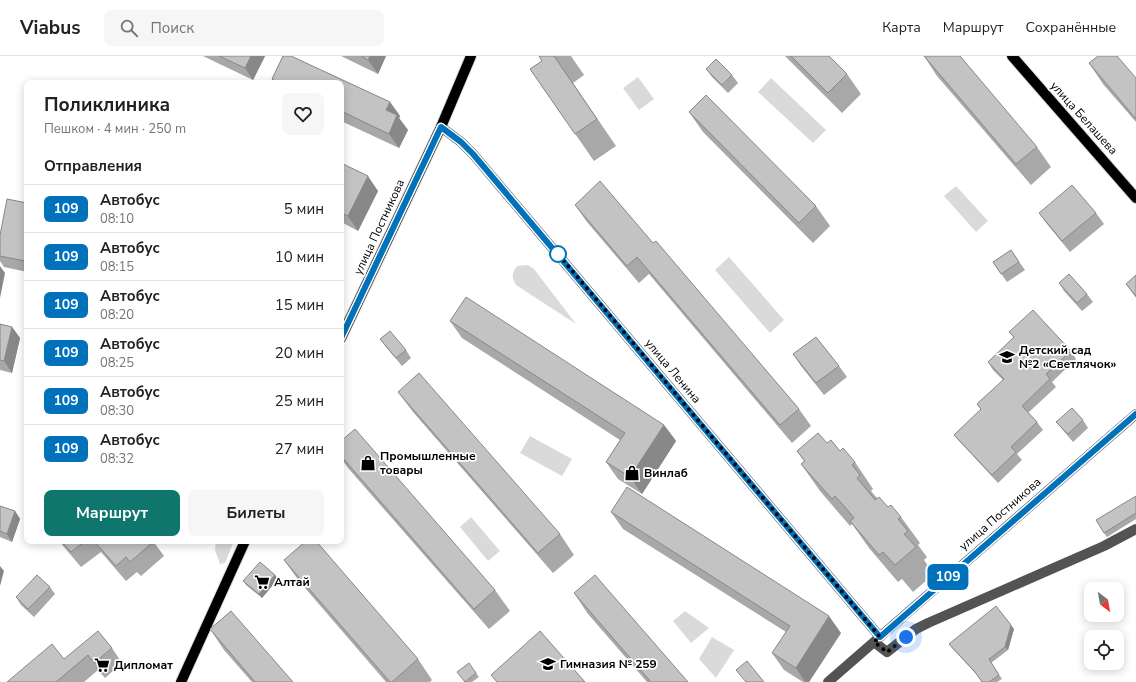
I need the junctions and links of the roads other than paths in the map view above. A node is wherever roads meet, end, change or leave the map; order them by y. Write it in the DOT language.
graph roads {
  1 [pos="471,56"];
  2 [pos="1012,56"];
  3 [pos="441,127"];
  4 [pos="1136,198"];
  5 [pos="344,332"];
  6 [pos="1136,414"];
  7 [pos="1136,529"];
  8 [pos="244,544"];
  9 [pos="877,639"];
  10 [pos="181,682"];
  11 [pos="828,682"];
  1 -- 3 [label="main road"];
  2 -- 4 [label="main road, улица Белашева"];
  3 -- 5 [label="main road, улица Постникова"];
  3 -- 9 [label="street, улица Ленина"];
  6 -- 9 [label="street, улица Постникова"];
  7 -- 9 [label="street"];
  8 -- 10 [label="main road"];
  9 -- 11 [label="street, улица Постникова"];
}
